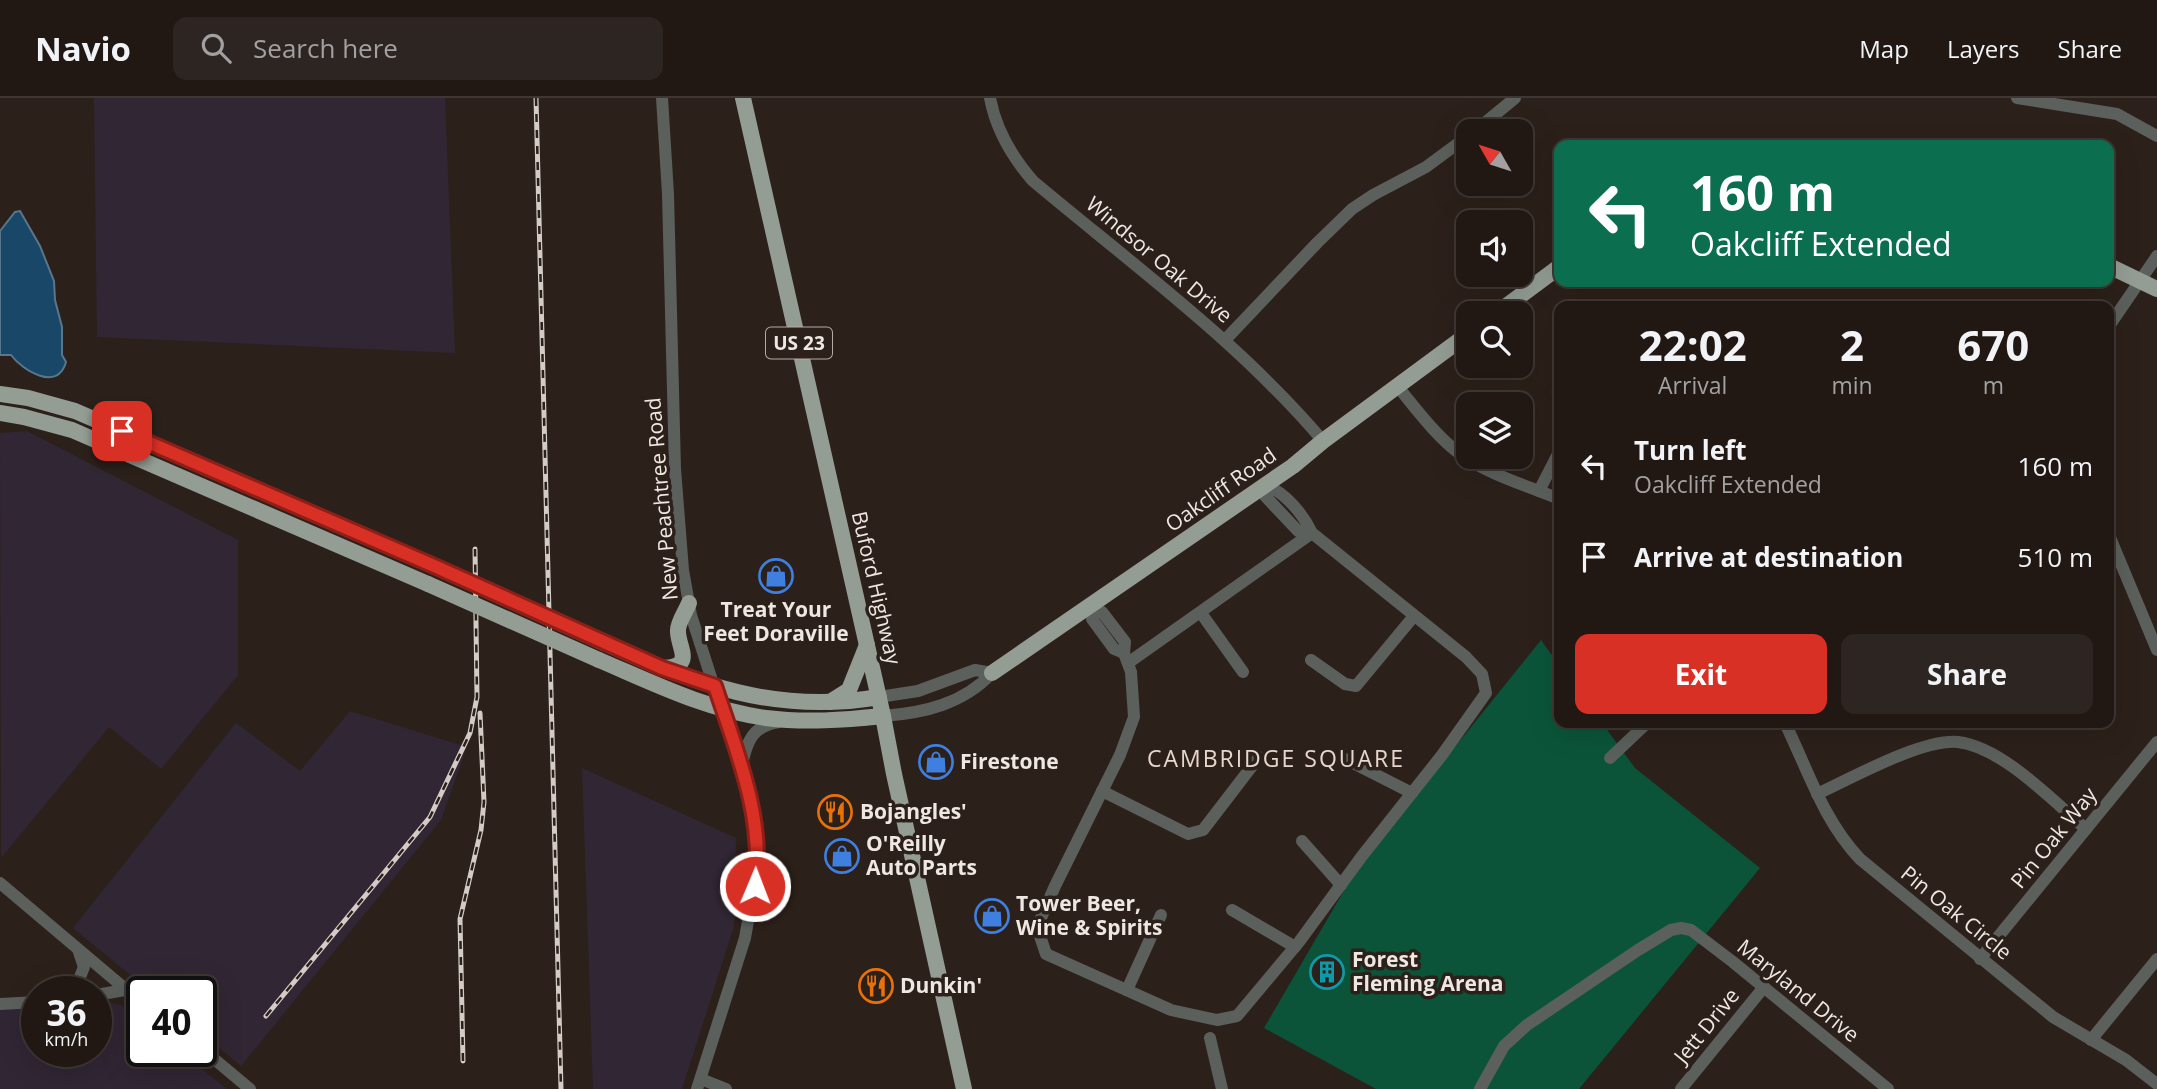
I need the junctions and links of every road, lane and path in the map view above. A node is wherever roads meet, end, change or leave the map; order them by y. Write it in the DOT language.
graph roads {
  1 [pos="662,98"];
  2 [pos="743,98"];
  3 [pos="990,98"];
  4 [pos="1515,98"];
  5 [pos="2017,98"];
  6 [pos="1490,119"];
  7 [pos="2157,136"];
  8 [pos="1456,145"];
  9 [pos="2157,256"];
  10 [pos="2114,268"];
  11 [pos="1554,271"];
  12 [pos="2141,281"];
  13 [pos="2157,289"];
  14 [pos="1513,301"];
  15 [pos="2114,319"];
  16 [pos="1225,340"];
  17 [pos="1456,343"];
  18 [pos="1398,387"];
  19 [pos="0,394"];
  20 [pos="0,413"];
  21 [pos="1323,441"];
  22 [pos="1554,462"];
  23 [pos="1265,485"];
  24 [pos="1539,491"];
  25 [pos="1554,497"];
  26 [pos="1312,533"];
  27 [pos="2115,568"];
  28 [pos="689,603"];
  29 [pos="1092,608"];
  30 [pos="1201,613"];
  31 [pos="1414,616"];
  32 [pos="867,645"];
  33 [pos="2157,650"];
  34 [pos="1126,658"];
  35 [pos="1311,660"];
  36 [pos="662,668"];
  37 [pos="1243,672"];
  38 [pos="992,673"];
  39 [pos="715,686"];
  40 [pos="879,698"];
  41 [pos="827,704"];
  42 [pos="722,707"];
  43 [pos="883,716"];
  44 [pos="791,720"];
  45 [pos="1642,728"];
  46 [pos="1787,728"];
  47 [pos="2157,742"];
  48 [pos="1259,757"];
  49 [pos="1341,757"];
  50 [pos="1609,758"];
  51 [pos="741,768"];
  52 [pos="1102,791"];
  53 [pos="1412,793"];
  54 [pos="1817,793"];
  55 [pos="2086,829"];
  56 [pos="1302,841"];
  57 [pos="0,883"];
  58 [pos="1341,884"];
  59 [pos="1232,910"];
  60 [pos="1161,915"];
  61 [pos="1295,947"];
  62 [pos="77,948"];
  63 [pos="1980,959"];
  64 [pos="2157,959"];
  65 [pos="80,976"];
  66 [pos="1764,987"];
  67 [pos="125,990"];
  68 [pos="1127,990"];
  69 [pos="112,992"];
  70 [pos="21,1003"];
  71 [pos="0,1004"];
  72 [pos="1210,1038"];
  73 [pos="2091,1040"];
  74 [pos="217,1061"];
  75 [pos="699,1084"];
  76 [pos="2157,1084"];
  77 [pos="250,1089"];
  78 [pos="726,1089"];
  79 [pos="964,1089"];
  80 [pos="1222,1089"];
  81 [pos="1480,1089"];
  82 [pos="1681,1089"];
  83 [pos="1888,1089"];
  1 -- 28 [label="street, New Peachtree Road"];
  2 -- 32 [label="main road, Buford Highway / US 23"];
  3 -- 16 [label="street, Windsor Oak Drive"];
  4 -- 6 [label="street"];
  5 -- 7 [label="street"];
  8 -- 16 [label="street"];
  9 -- 12 [label="street"];
  10 -- 12 [label="main road"];
  11 -- 14 [label="main road"];
  12 -- 13 [label="main road"];
  12 -- 15 [label="street"];
  16 -- 21 [label="street, Windsor Oak Drive"];
  17 -- 18 [label="main road, Oakcliff Road"];
  18 -- 21 [label="main road, Oakcliff Road"];
  18 -- 24 [label="street"];
  19 -- 36 [label="main road, Oakcliff Road, bridge"];
  20 -- 42 [label="main road, Oakcliff Road, bridge"];
  21 -- 23 [label="main road, Oakcliff Road"];
  22 -- 24 [label="street"];
  23 -- 26 [label="street"];
  23 -- 29 [label="main road, Oakcliff Road"];
  24 -- 25 [label="street"];
  26 -- 30 [label="street"];
  26 -- 31 [label="street"];
  27 -- 33 [label="street"];
  28 -- 36 [label="main road"];
  28 -- 39 [label="street, New Peachtree Road"];
  29 -- 34 [label="street"];
  29 -- 38 [label="main road, Oakcliff Road"];
  30 -- 34 [label="street"];
  30 -- 37 [label="street"];
  31 -- 35 [label="street"];
  31 -- 53 [label="street"];
  32 -- 40 [label="main road, Buford Highway / US 23"];
  32 -- 41 [label="main road"];
  34 -- 52 [label="street"];
  36 -- 39 [label="main road, Oakcliff Road"];
  38 -- 40 [label="street, Oakcliff Road"];
  38 -- 43 [label="street, Oakcliff Road"];
  39 -- 41 [label="main road, Oakcliff Road"];
  39 -- 42 [label="street, New Peachtree Road"];
  40 -- 41 [label="main road, Oakcliff Road"];
  40 -- 43 [label="main road, Buford Highway / US 23"];
  42 -- 44 [label="main road, Oakcliff Road"];
  42 -- 51 [label="street, New Peachtree Road"];
  43 -- 44 [label="main road, Oakcliff Road"];
  43 -- 79 [label="main road, Buford Highway / US 23"];
  44 -- 51 [label="street"];
  45 -- 50 [label="street"];
  46 -- 54 [label="street, Pin Oak Circle"];
  47 -- 55 [label="street, Pin Oak Way"];
  48 -- 52 [label="street"];
  49 -- 53 [label="street"];
  51 -- 75 [label="street, New Peachtree Road"];
  52 -- 68 [label="street"];
  53 -- 58 [label="street"];
  54 -- 55 [label="street"];
  54 -- 63 [label="street, Pin Oak Circle"];
  55 -- 63 [label="street, Pin Oak Way"];
  56 -- 58 [label="street"];
  57 -- 62 [label="street"];
  58 -- 61 [label="street"];
  59 -- 61 [label="street"];
  60 -- 68 [label="street"];
  61 -- 68 [label="street"];
  62 -- 65 [label="street"];
  62 -- 67 [label="street"];
  63 -- 73 [label="street, Pin Oak Circle"];
  64 -- 73 [label="street"];
  66 -- 81 [label="street, Maryland Drive"];
  66 -- 82 [label="street, Jett Drive"];
  66 -- 83 [label="street, Maryland Drive"];
  67 -- 69 [label="street"];
  70 -- 71 [label="street"];
  72 -- 80 [label="street"];
  73 -- 76 [label="street, Pin Oak Circle"];
  74 -- 77 [label="street"];
  75 -- 78 [label="street"];
}
